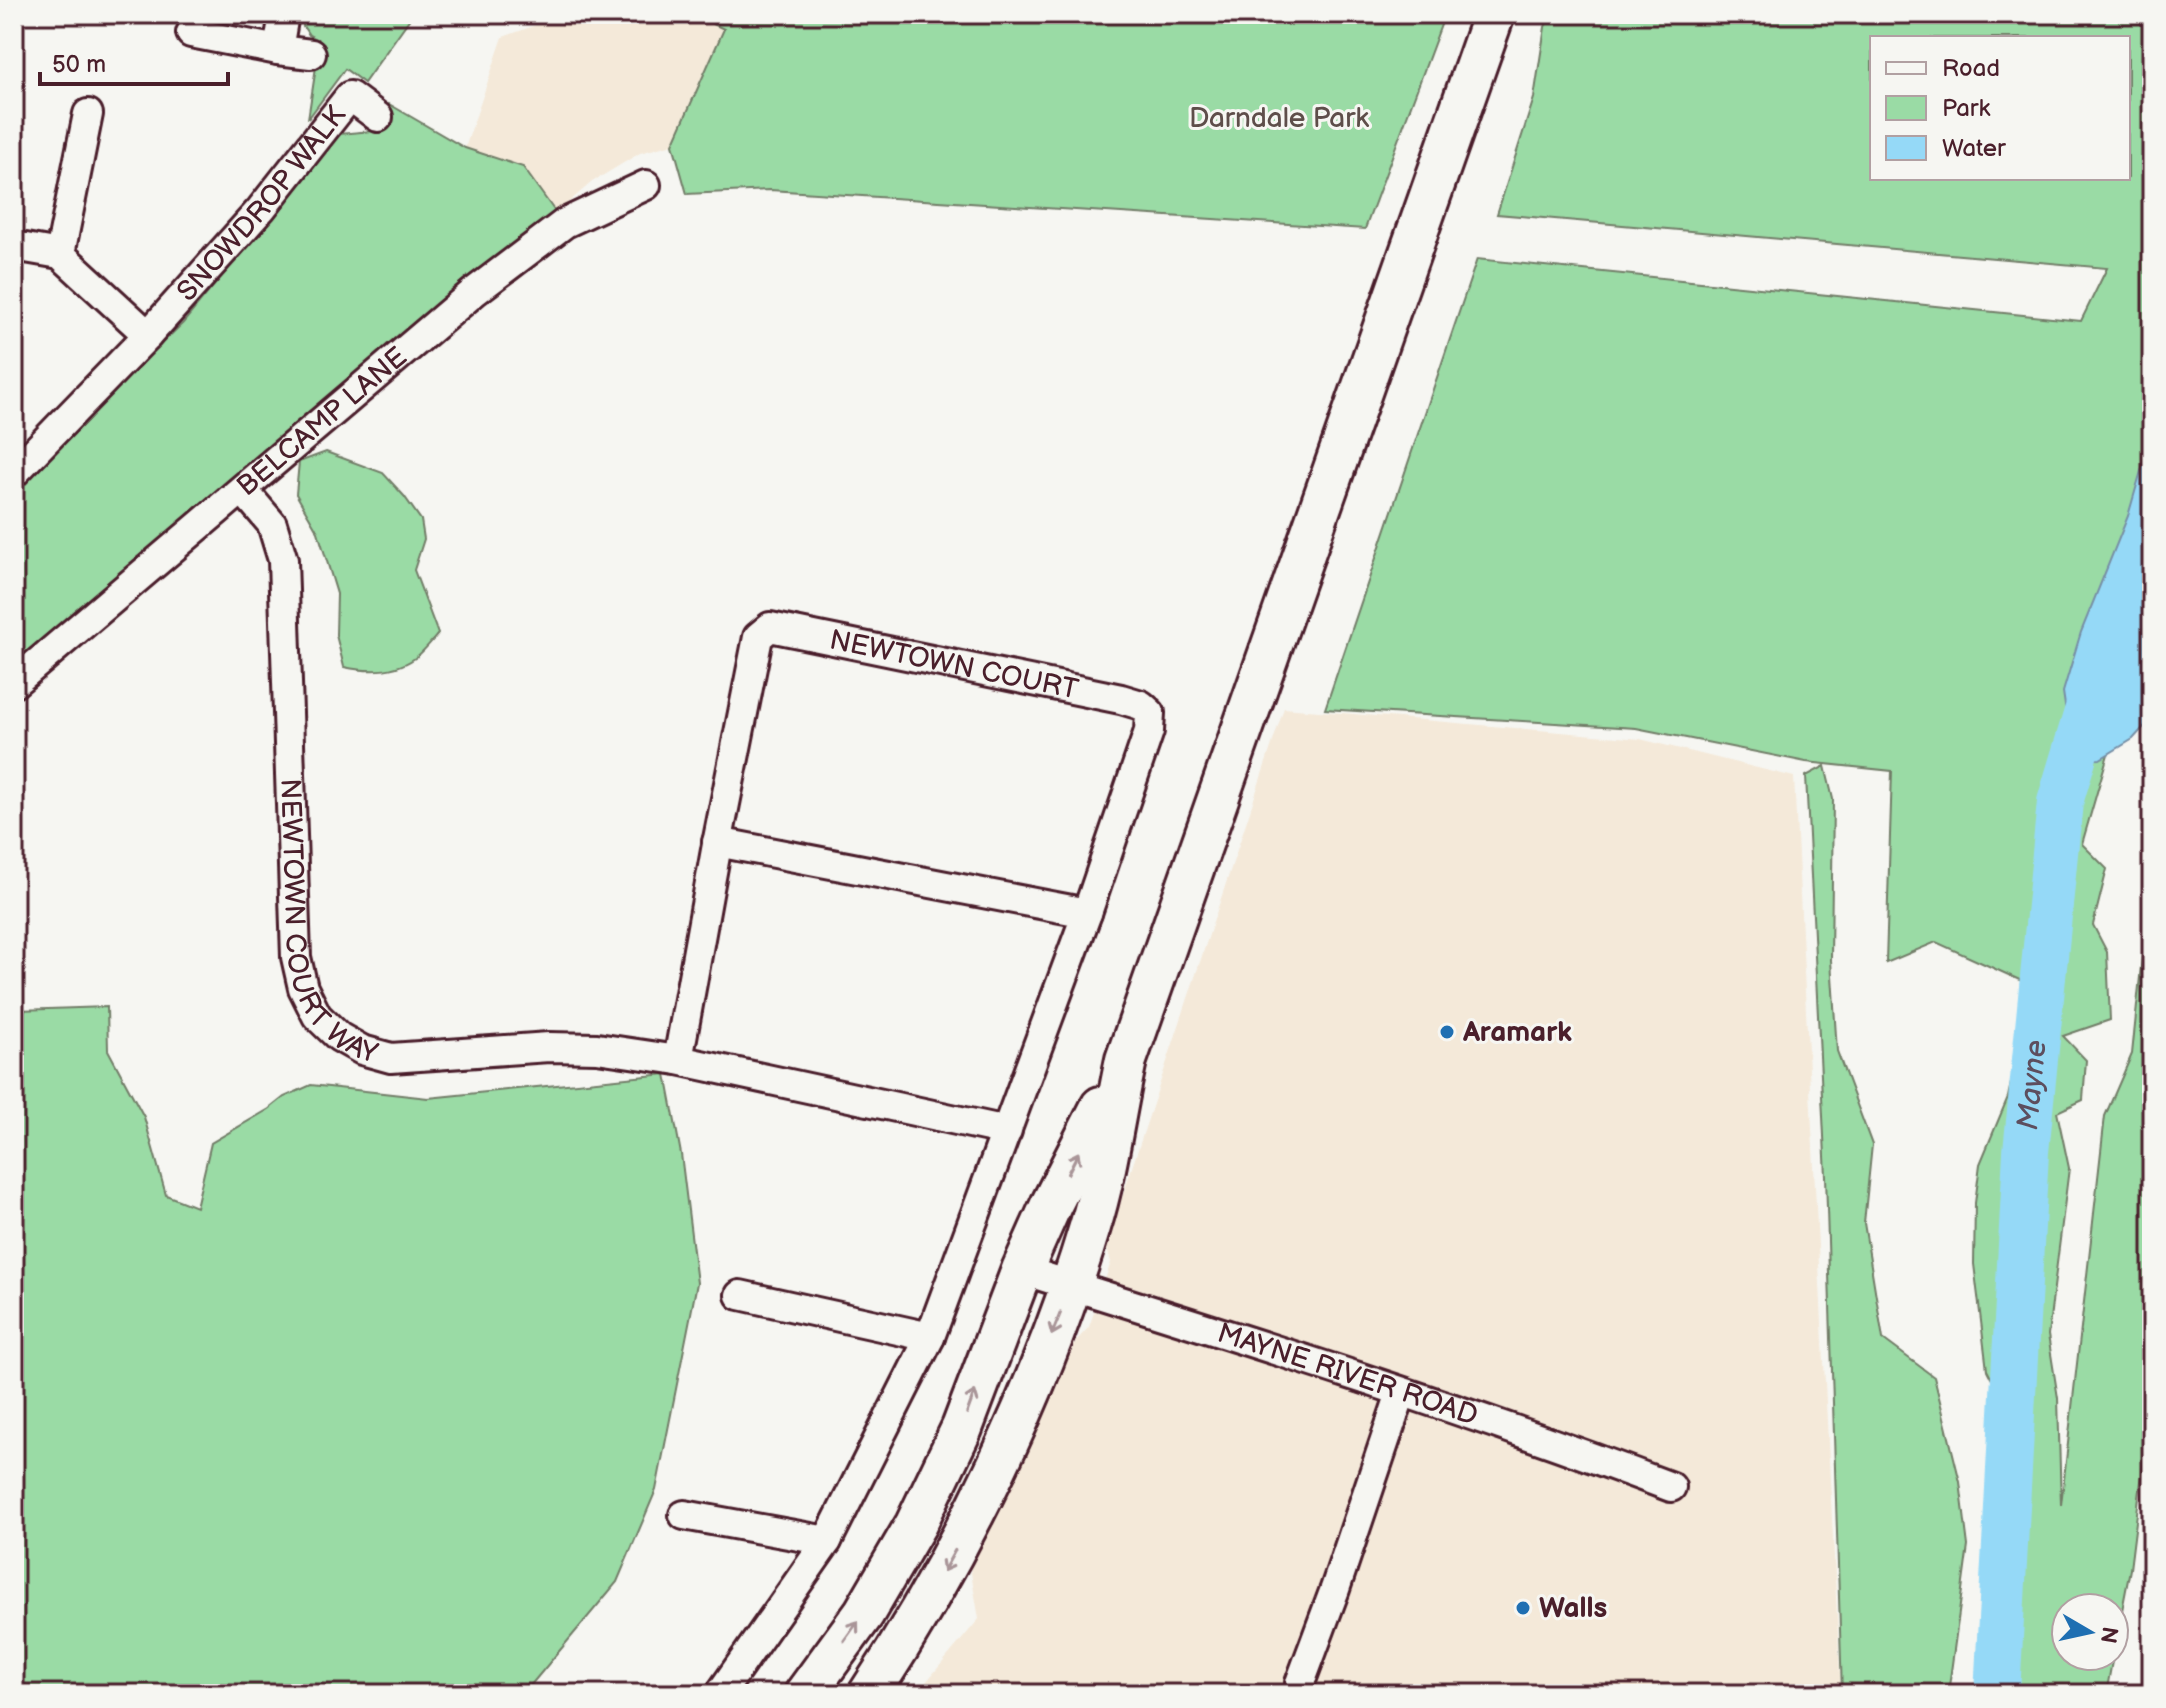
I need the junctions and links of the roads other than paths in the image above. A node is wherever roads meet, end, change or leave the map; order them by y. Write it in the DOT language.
graph roads {
  1 [pos="284,14"];
  2 [pos="1494,14"];
  3 [pos="191,33"];
  4 [pos="278,50"];
  5 [pos="311,54"];
  6 [pos="88,114"];
  7 [pos="378,117"];
  8 [pos="646,185"];
  9 [pos="14,246"];
  10 [pos="60,254"];
  11 [pos="148,335"];
  12 [pos="14,473"];
  13 [pos="243,490"];
  14 [pos="14,683"];
  15 [pos="717,842"];
  16 [pos="1087,913"];
  17 [pos="678,1060"];
  18 [pos="1126,1060"];
  19 [pos="1007,1131"];
  20 [pos="1022,1270"];
  21 [pos="1071,1286"];
  22 [pos="740,1295"];
  23 [pos="930,1337"];
  24 [pos="1401,1393"];
  25 [pos="1671,1487"];
  26 [pos="684,1515"];
  27 [pos="827,1541"];
  28 [pos="1298,1689"];
  29 [pos="720,1694"];
  30 [pos="805,1694"];
  31 [pos="869,1694"];
  1 -- 4 [label="street"];
  2 -- 18 [label="main road"];
  3 -- 4 [label="street"];
  4 -- 5 [label="street"];
  6 -- 10 [label="street"];
  7 -- 11 [label="street, SNOWDROP WALK"];
  8 -- 13 [label="street, BELCAMP LANE"];
  9 -- 10 [label="street"];
  10 -- 11 [label="street"];
  11 -- 12 [label="street, SNOWDROP WALK"];
  13 -- 14 [label="street, BELCAMP LANE"];
  13 -- 17 [label="street, NEWTOWN COURT WAY"];
  15 -- 16 [label="street"];
  15 -- 16 [label="street, NEWTOWN COURT"];
  15 -- 17 [label="street, NEWTOWN COURT"];
  16 -- 19 [label="street, NEWTOWN COURT"];
  17 -- 19 [label="street"];
  20 -- 18 [label="main road, one-way"];
  18 -- 21 [label="main road"];
  19 -- 23 [label="street, NEWTOWN COURT"];
  20 -- 21 [label="street, MAYNE RIVER ROAD"];
  30 -- 20 [label="main road, one-way"];
  21 -- 24 [label="street, MAYNE RIVER ROAD"];
  21 -- 31 [label="main road, one-way"];
  22 -- 23 [label="street"];
  23 -- 27 [label="street, NEWTOWN COURT"];
  24 -- 25 [label="street, MAYNE RIVER ROAD"];
  24 -- 28 [label="street"];
  26 -- 27 [label="street"];
  27 -- 29 [label="street, NEWTOWN COURT"];
}
